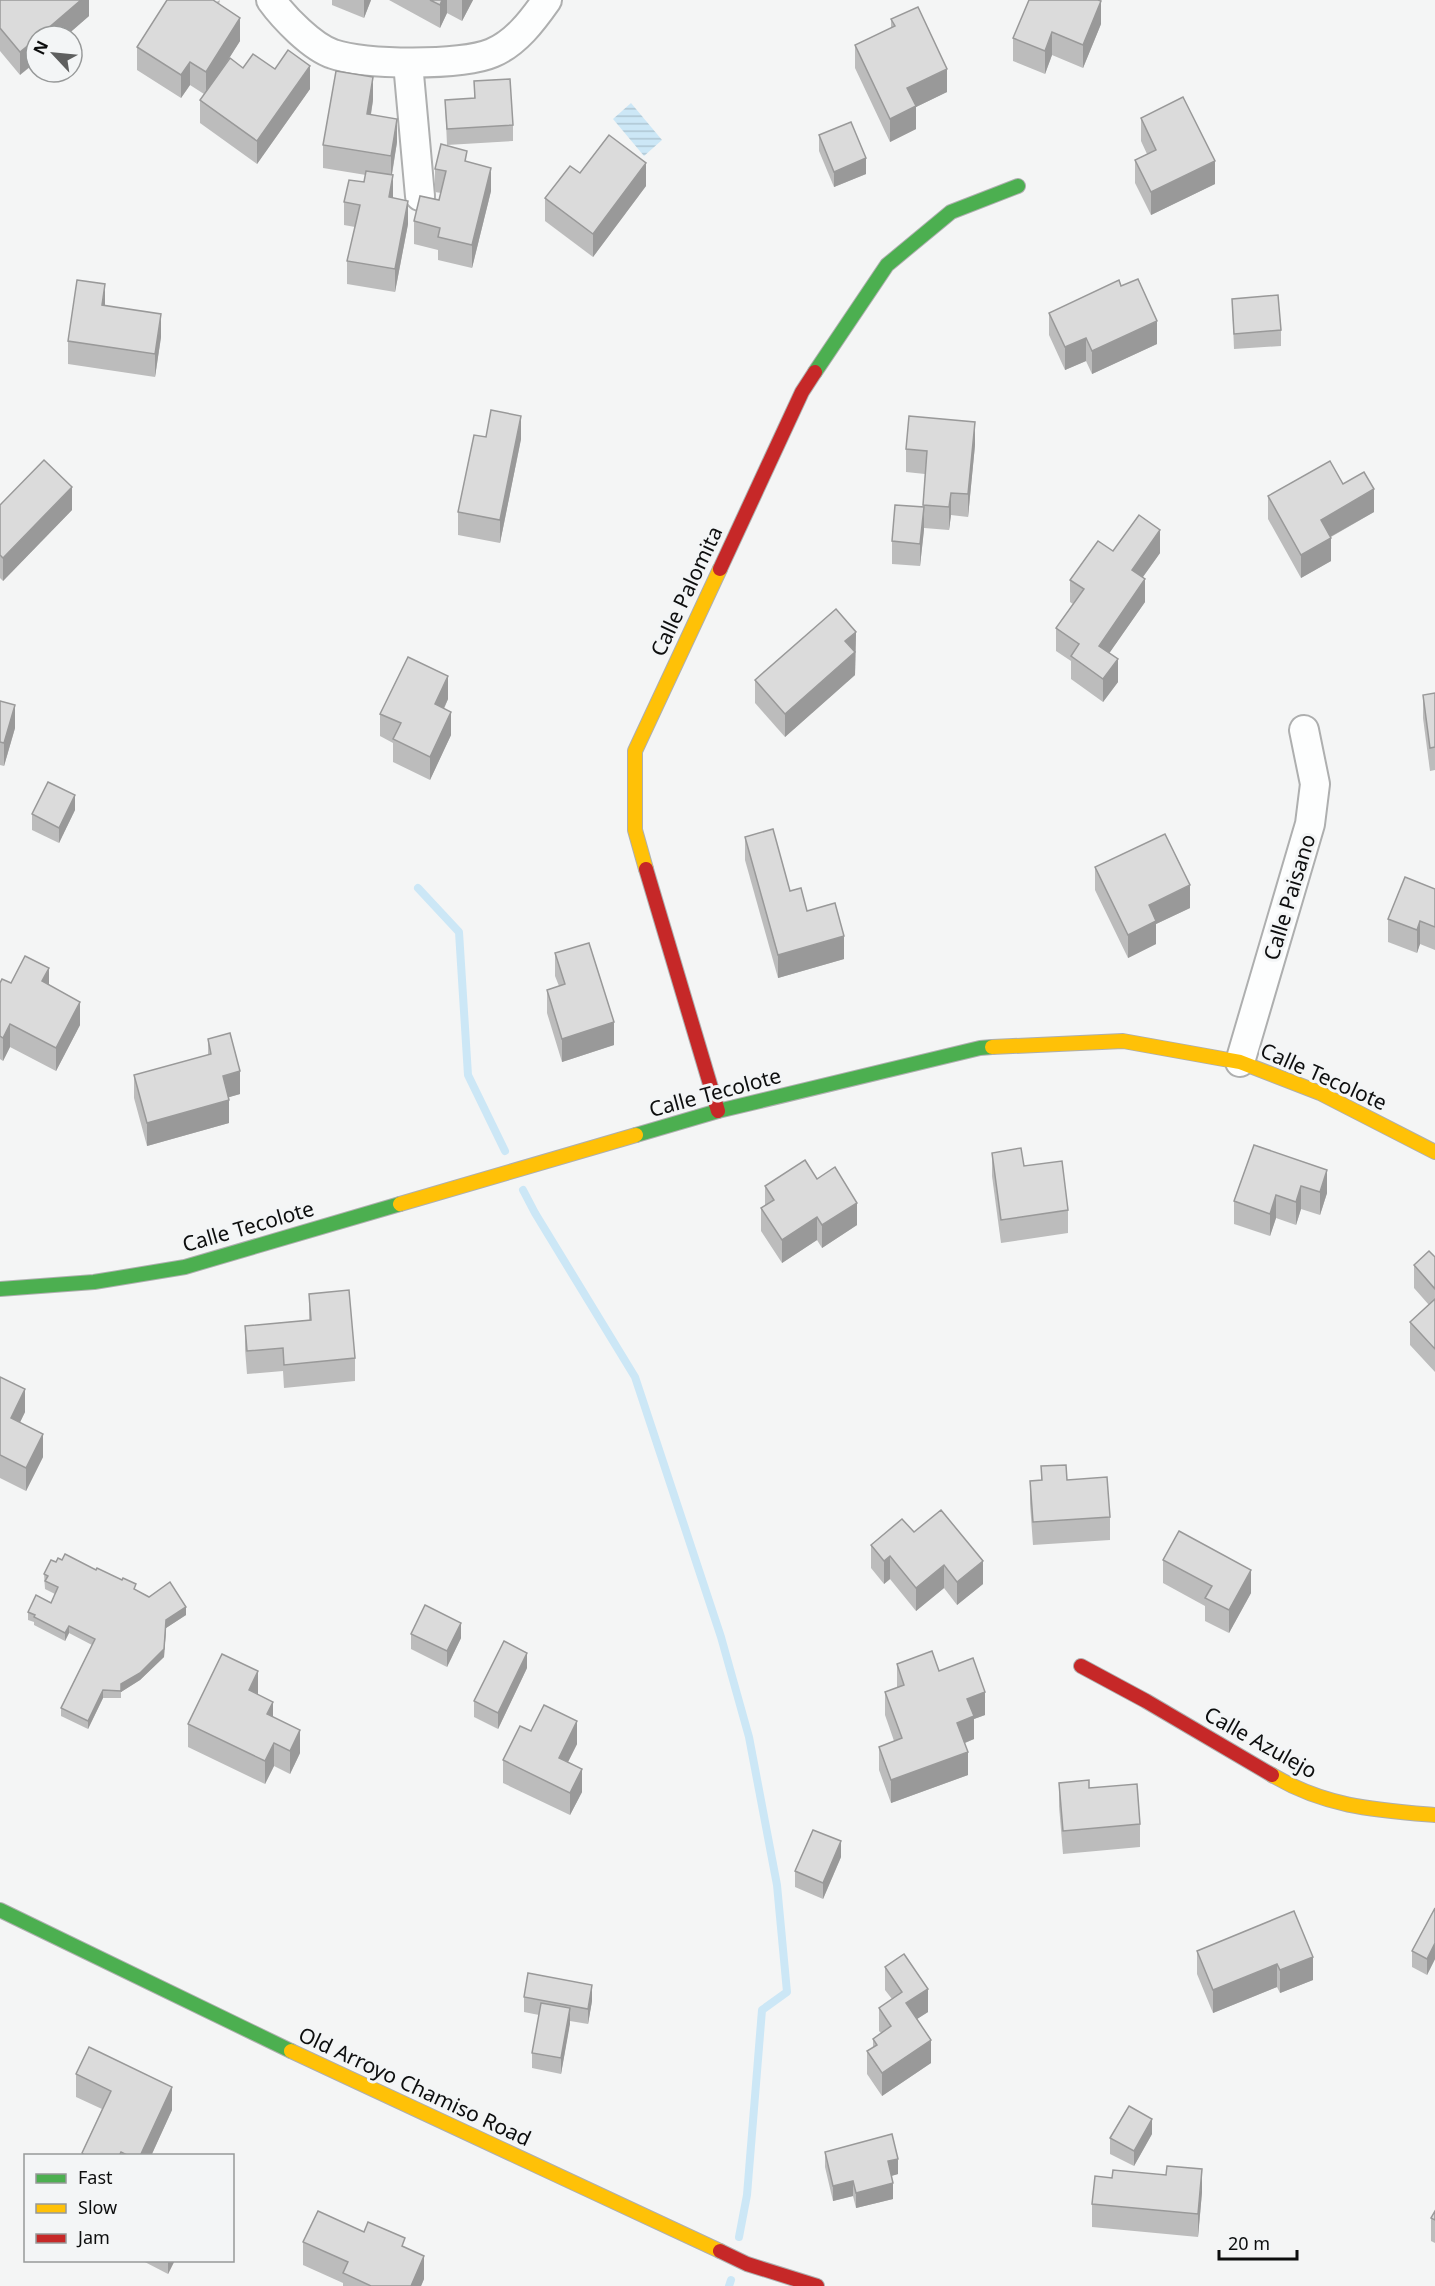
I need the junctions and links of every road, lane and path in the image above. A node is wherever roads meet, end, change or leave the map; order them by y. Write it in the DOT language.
graph roads {
  1 [pos="271,0"];
  2 [pos="547,0"];
  3 [pos="408,63"];
  4 [pos="1018,186"];
  5 [pos="420,196"];
  6 [pos="1304,730"];
  7 [pos="1240,1062"];
  8 [pos="718,1111"];
  9 [pos="1435,1152"];
  10 [pos="0,1289"];
  11 [pos="1081,1666"];
  12 [pos="1435,1815"];
  13 [pos="0,1910"];
  14 [pos="817,2286"];
  1 -- 3 [label="street"];
  2 -- 3 [label="street"];
  3 -- 5 [label="street"];
  4 -- 8 [label="street, Calle Palomita"];
  6 -- 7 [label="street, Calle Paisano"];
  7 -- 8 [label="street, Calle Tecolote"];
  7 -- 9 [label="street, Calle Tecolote"];
  8 -- 10 [label="street, Calle Tecolote"];
  11 -- 12 [label="street, Calle Azulejo"];
  13 -- 14 [label="street, Old Arroyo Chamiso Road"];
}
